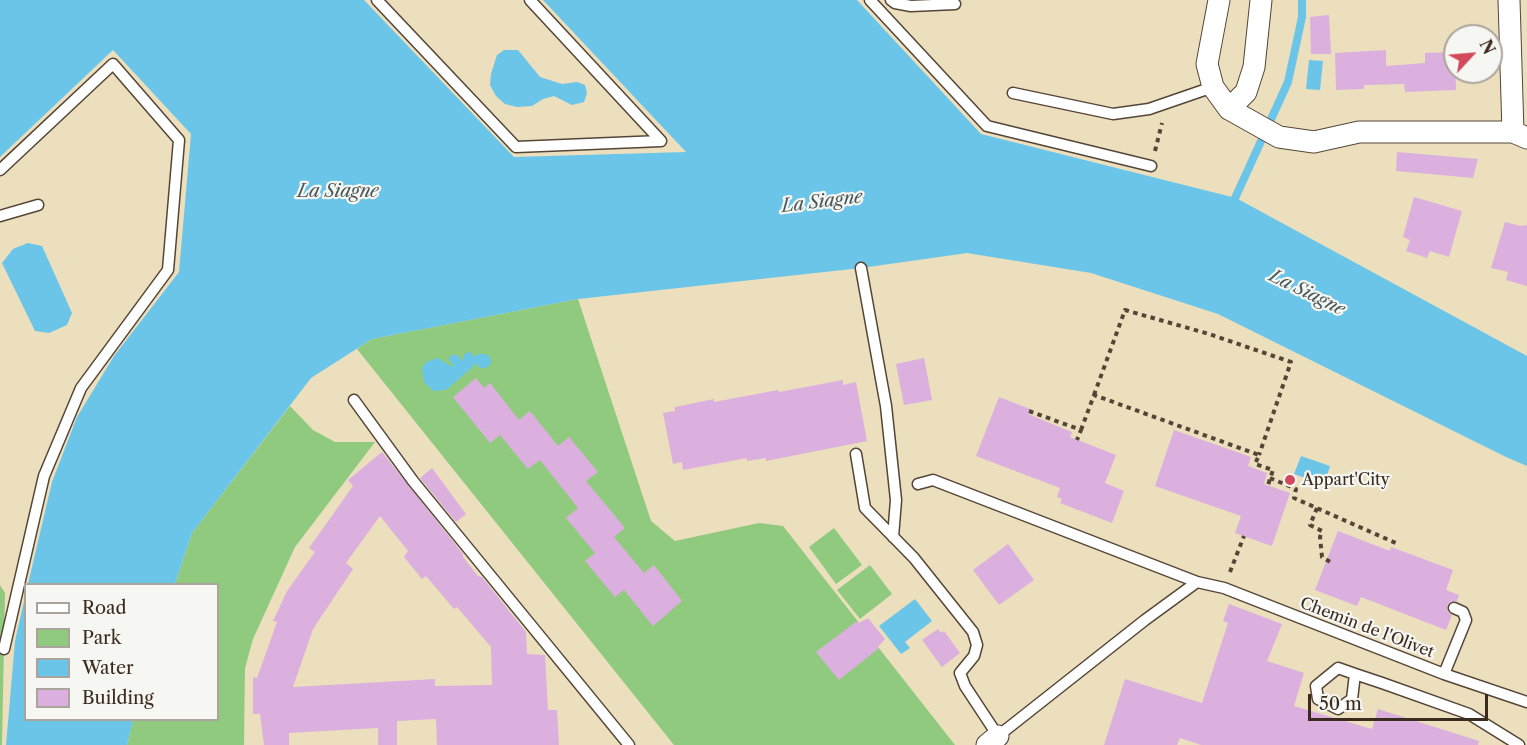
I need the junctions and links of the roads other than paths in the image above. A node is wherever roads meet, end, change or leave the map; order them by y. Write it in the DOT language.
graph roads {
  1 [pos="377,0"];
  2 [pos="530,0"];
  3 [pos="870,0"];
  4 [pos="891,0"];
  5 [pos="1219,0"];
  6 [pos="1261,0"];
  7 [pos="1509,0"];
  8 [pos="955,4"];
  9 [pos="1213,87"];
  10 [pos="1013,93"];
  11 [pos="1229,109"];
  12 [pos="1520,135"];
  13 [pos="1151,166"];
  14 [pos="0,170"];
  15 [pos="38,205"];
  16 [pos="0,216"];
  17 [pos="861,268"];
  18 [pos="354,400"];
  19 [pos="856,454"];
  20 [pos="918,484"];
  21 [pos="893,537"];
  22 [pos="1197,582"];
  23 [pos="1455,608"];
  24 [pos="4,649"];
  25 [pos="1355,674"];
  26 [pos="1444,674"];
  27 [pos="1527,702"];
  28 [pos="993,740"];
  29 [pos="629,745"];
  30 [pos="1519,745"];
  1 -- 2 [label="lane"];
  3 -- 13 [label="lane"];
  4 -- 8 [label="lane"];
  5 -- 9 [label="street"];
  6 -- 11 [label="street"];
  7 -- 12 [label="street"];
  9 -- 10 [label="lane"];
  9 -- 11 [label="street"];
  11 -- 12 [label="street"];
  14 -- 24 [label="lane"];
  15 -- 16 [label="lane"];
  17 -- 21 [label="lane"];
  18 -- 29 [label="lane"];
  19 -- 21 [label="lane"];
  20 -- 22 [label="lane, Chemin de l'Olivet"];
  21 -- 28 [label="lane"];
  22 -- 26 [label="lane, Chemin de l'Olivet"];
  22 -- 28 [label="lane"];
  23 -- 26 [label="lane"];
  25 -- 30 [label="lane"];
  26 -- 27 [label="lane, Chemin de l'Olivet"];
}
